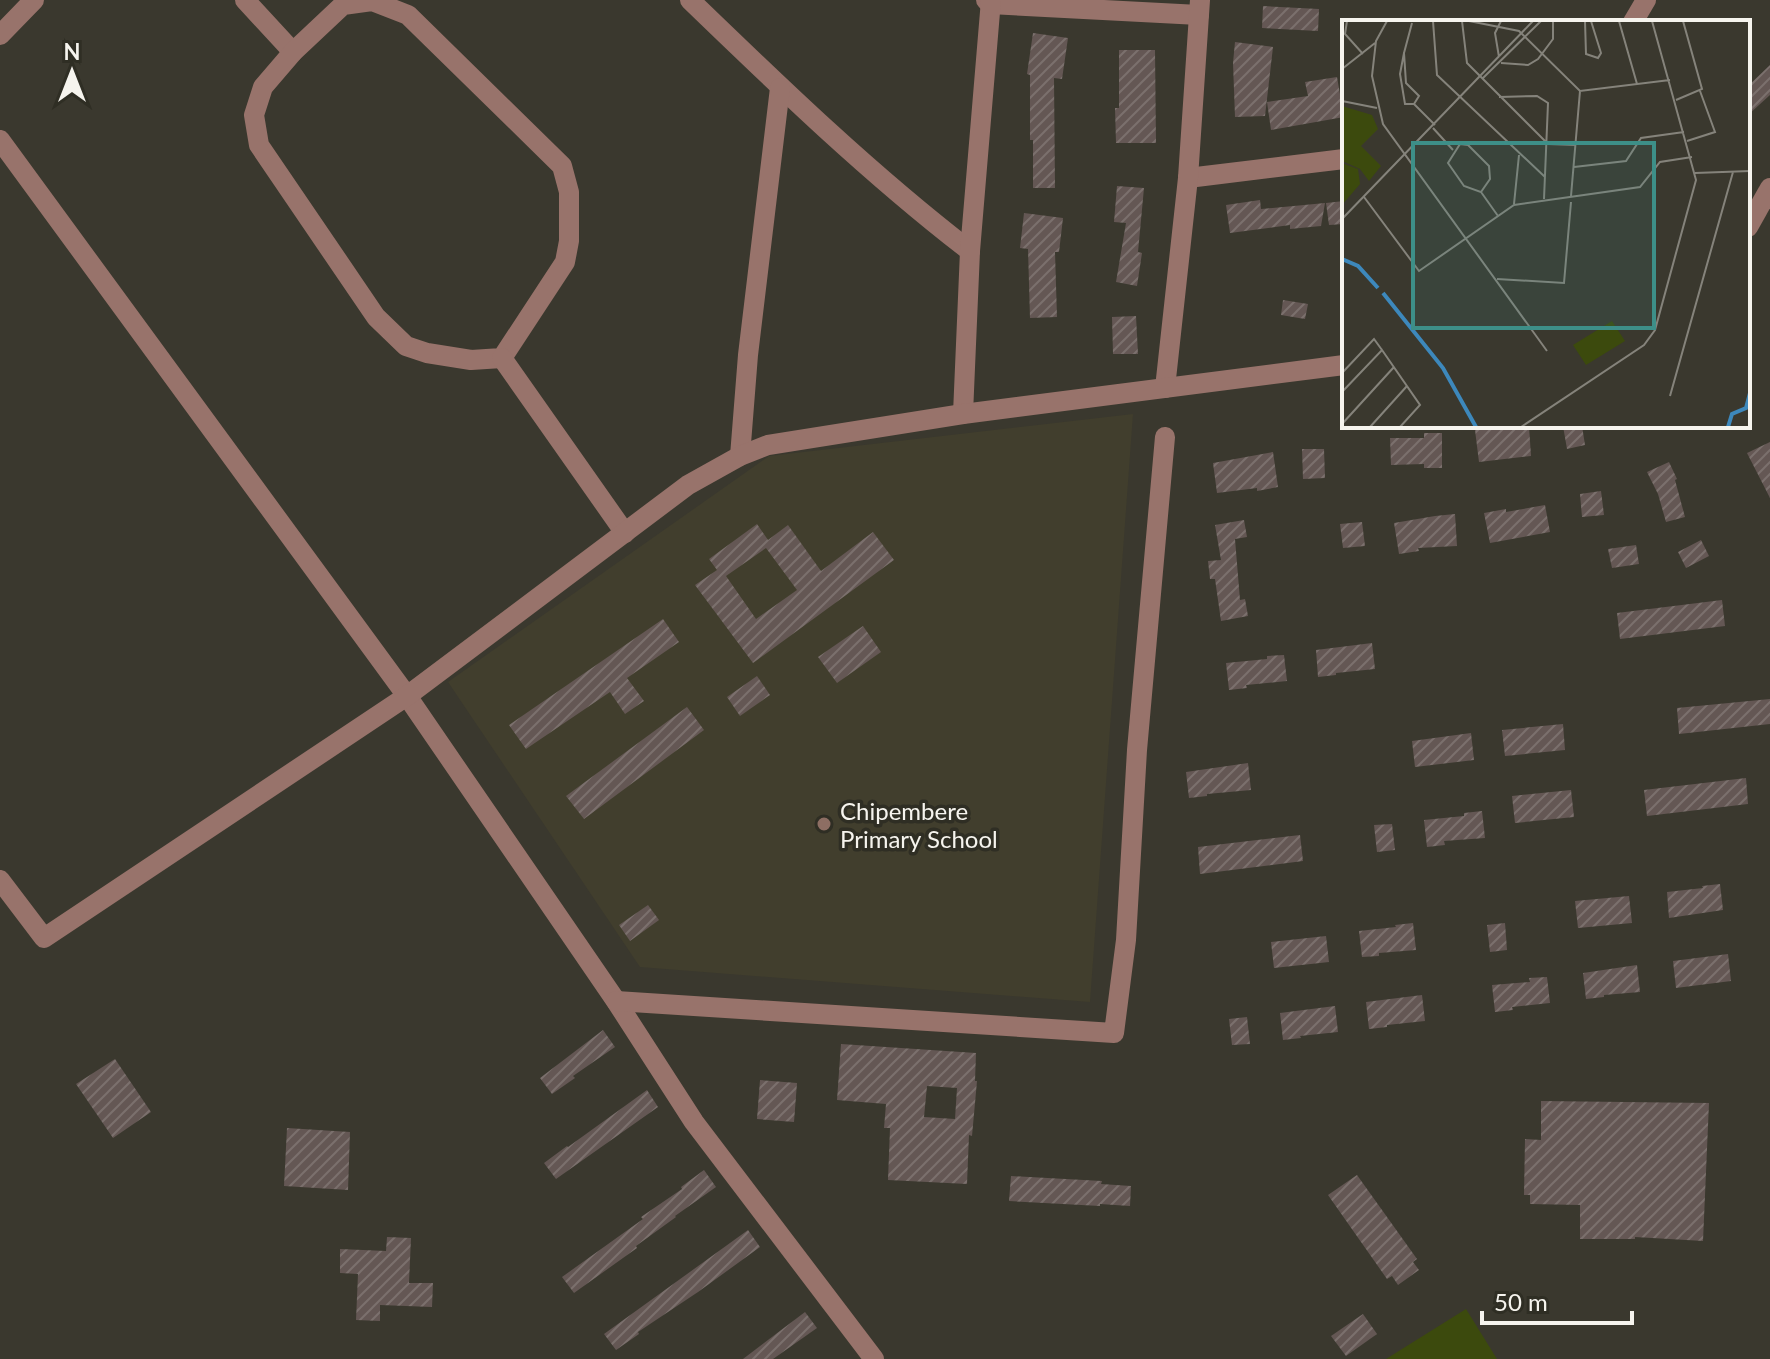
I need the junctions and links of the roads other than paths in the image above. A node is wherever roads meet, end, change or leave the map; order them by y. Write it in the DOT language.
graph roads {
  1 [pos="34,0"];
  2 [pos="245,0"];
  3 [pos="690,0"];
  4 [pos="1646,0"];
  5 [pos="989,1"];
  6 [pos="1199,7"];
  7 [pos="1634,20"];
  8 [pos="0,35"];
  9 [pos="293,52"];
  10 [pos="780,88"];
  11 [pos="0,140"];
  12 [pos="1342,159"];
  13 [pos="1188,178"];
  14 [pos="1770,188"];
  15 [pos="1750,223"];
  16 [pos="970,251"];
  17 [pos="502,358"];
  18 [pos="1342,365"];
  19 [pos="1165,388"];
  20 [pos="963,414"];
  21 [pos="1165,437"];
  22 [pos="740,456"];
  23 [pos="625,533"];
  24 [pos="407,696"];
  25 [pos="0,880"];
  26 [pos="616,1001"];
  27 [pos="874,1359"];
  1 -- 8 [label="street"];
  2 -- 9 [label="street"];
  3 -- 10 [label="street"];
  4 -- 7 [label="street"];
  5 -- 6 [label="street"];
  5 -- 16 [label="street"];
  6 -- 13 [label="street"];
  9 -- 17 [label="street"];
  9 -- 17 [label="street"];
  10 -- 16 [label="street"];
  10 -- 22 [label="street"];
  11 -- 24 [label="street"];
  12 -- 13 [label="street"];
  13 -- 19 [label="street"];
  14 -- 15 [label="street"];
  16 -- 20 [label="street"];
  17 -- 23 [label="street"];
  18 -- 19 [label="street"];
  19 -- 20 [label="street"];
  20 -- 22 [label="street"];
  21 -- 26 [label="street"];
  22 -- 23 [label="street"];
  23 -- 24 [label="street"];
  24 -- 25 [label="street"];
  24 -- 26 [label="street"];
  26 -- 27 [label="street"];
}
